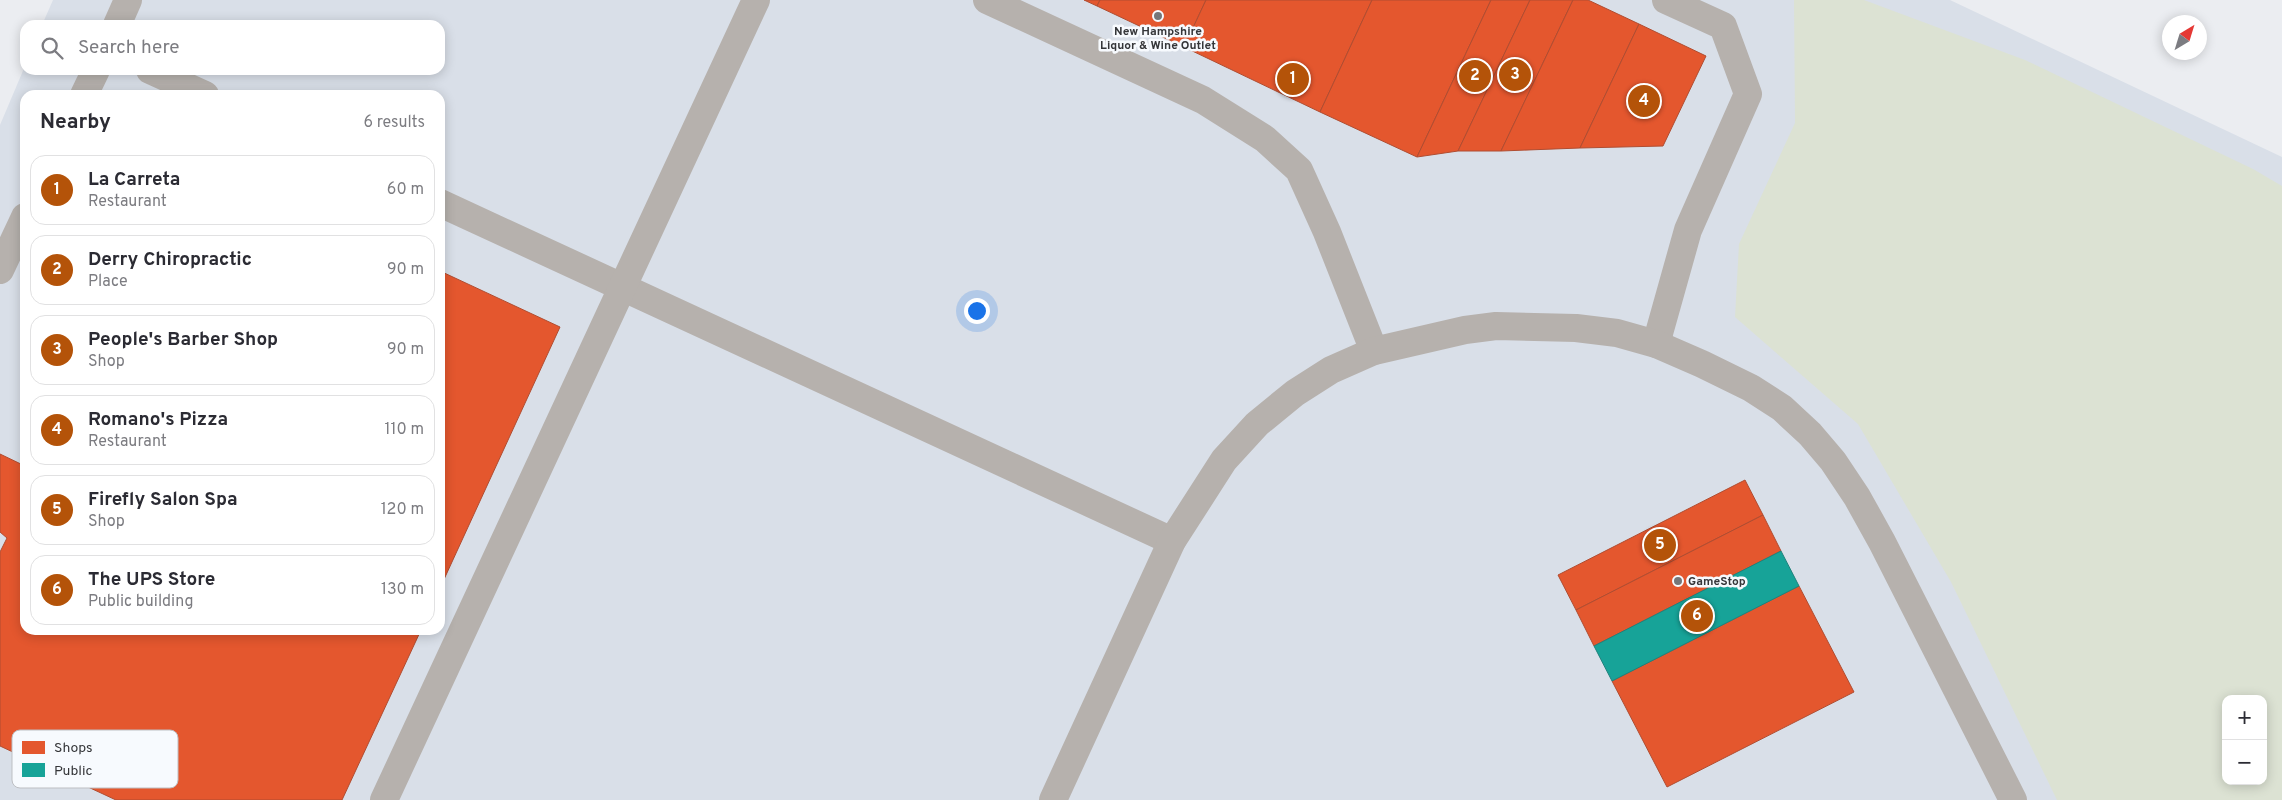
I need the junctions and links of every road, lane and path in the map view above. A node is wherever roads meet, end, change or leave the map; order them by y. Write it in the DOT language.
graph roads {
  1 [pos="128,0"];
  2 [pos="756,0"];
  3 [pos="987,0"];
  4 [pos="1666,0"];
  5 [pos="119,20"];
  6 [pos="94,75"];
  7 [pos="161,75"];
  8 [pos="86,90"];
  9 [pos="194,90"];
  10 [pos="445,206"];
  11 [pos="20,228"];
  12 [pos="0,270"];
  13 [pos="622,287"];
  14 [pos="1656,344"];
  15 [pos="1374,351"];
  16 [pos="1172,541"];
  17 [pos="384,800"];
  18 [pos="1053,800"];
  19 [pos="2013,800"];
  1 -- 5 [label="lane"];
  2 -- 13 [label="lane"];
  3 -- 15 [label="lane"];
  4 -- 14 [label="lane"];
  6 -- 8 [label="lane"];
  7 -- 9 [label="lane"];
  10 -- 13 [label="lane"];
  11 -- 12 [label="lane"];
  13 -- 16 [label="lane"];
  13 -- 17 [label="lane"];
  14 -- 15 [label="lane"];
  14 -- 19 [label="lane"];
  15 -- 16 [label="lane"];
  16 -- 18 [label="lane"];
}
